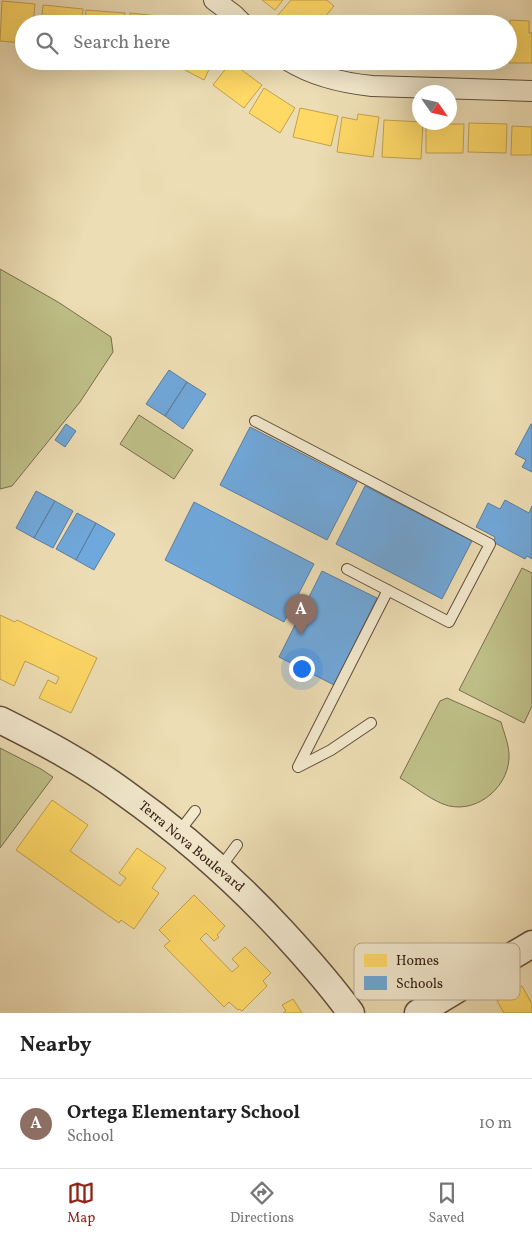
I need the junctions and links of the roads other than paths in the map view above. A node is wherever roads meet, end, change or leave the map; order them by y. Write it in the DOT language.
graph roads {
  1 [pos="214,0"];
  2 [pos="234,15"];
  3 [pos="307,70"];
  4 [pos="532,91"];
  5 [pos="254,421"];
  6 [pos="347,569"];
  7 [pos="388,590"];
  8 [pos="0,720"];
  9 [pos="370,723"];
  10 [pos="194,811"];
  11 [pos="178,833"];
  12 [pos="237,845"];
  13 [pos="219,868"];
  14 [pos="532,944"];
  15 [pos="520,951"];
  16 [pos="439,1000"];
  17 [pos="350,1013"];
  18 [pos="418,1013"];
  1 -- 2 [label="street"];
  3 -- 4 [label="street"];
  5 -- 7 [label="lane"];
  6 -- 7 [label="lane"];
  7 -- 9 [label="lane"];
  8 -- 11 [label="street, Terra Nova Boulevard"];
  10 -- 11 [label="lane"];
  11 -- 13 [label="street, Terra Nova Boulevard"];
  12 -- 13 [label="lane"];
  13 -- 17 [label="street, Terra Nova Boulevard"];
  14 -- 15 [label="street"];
  16 -- 18 [label="street"];
}
